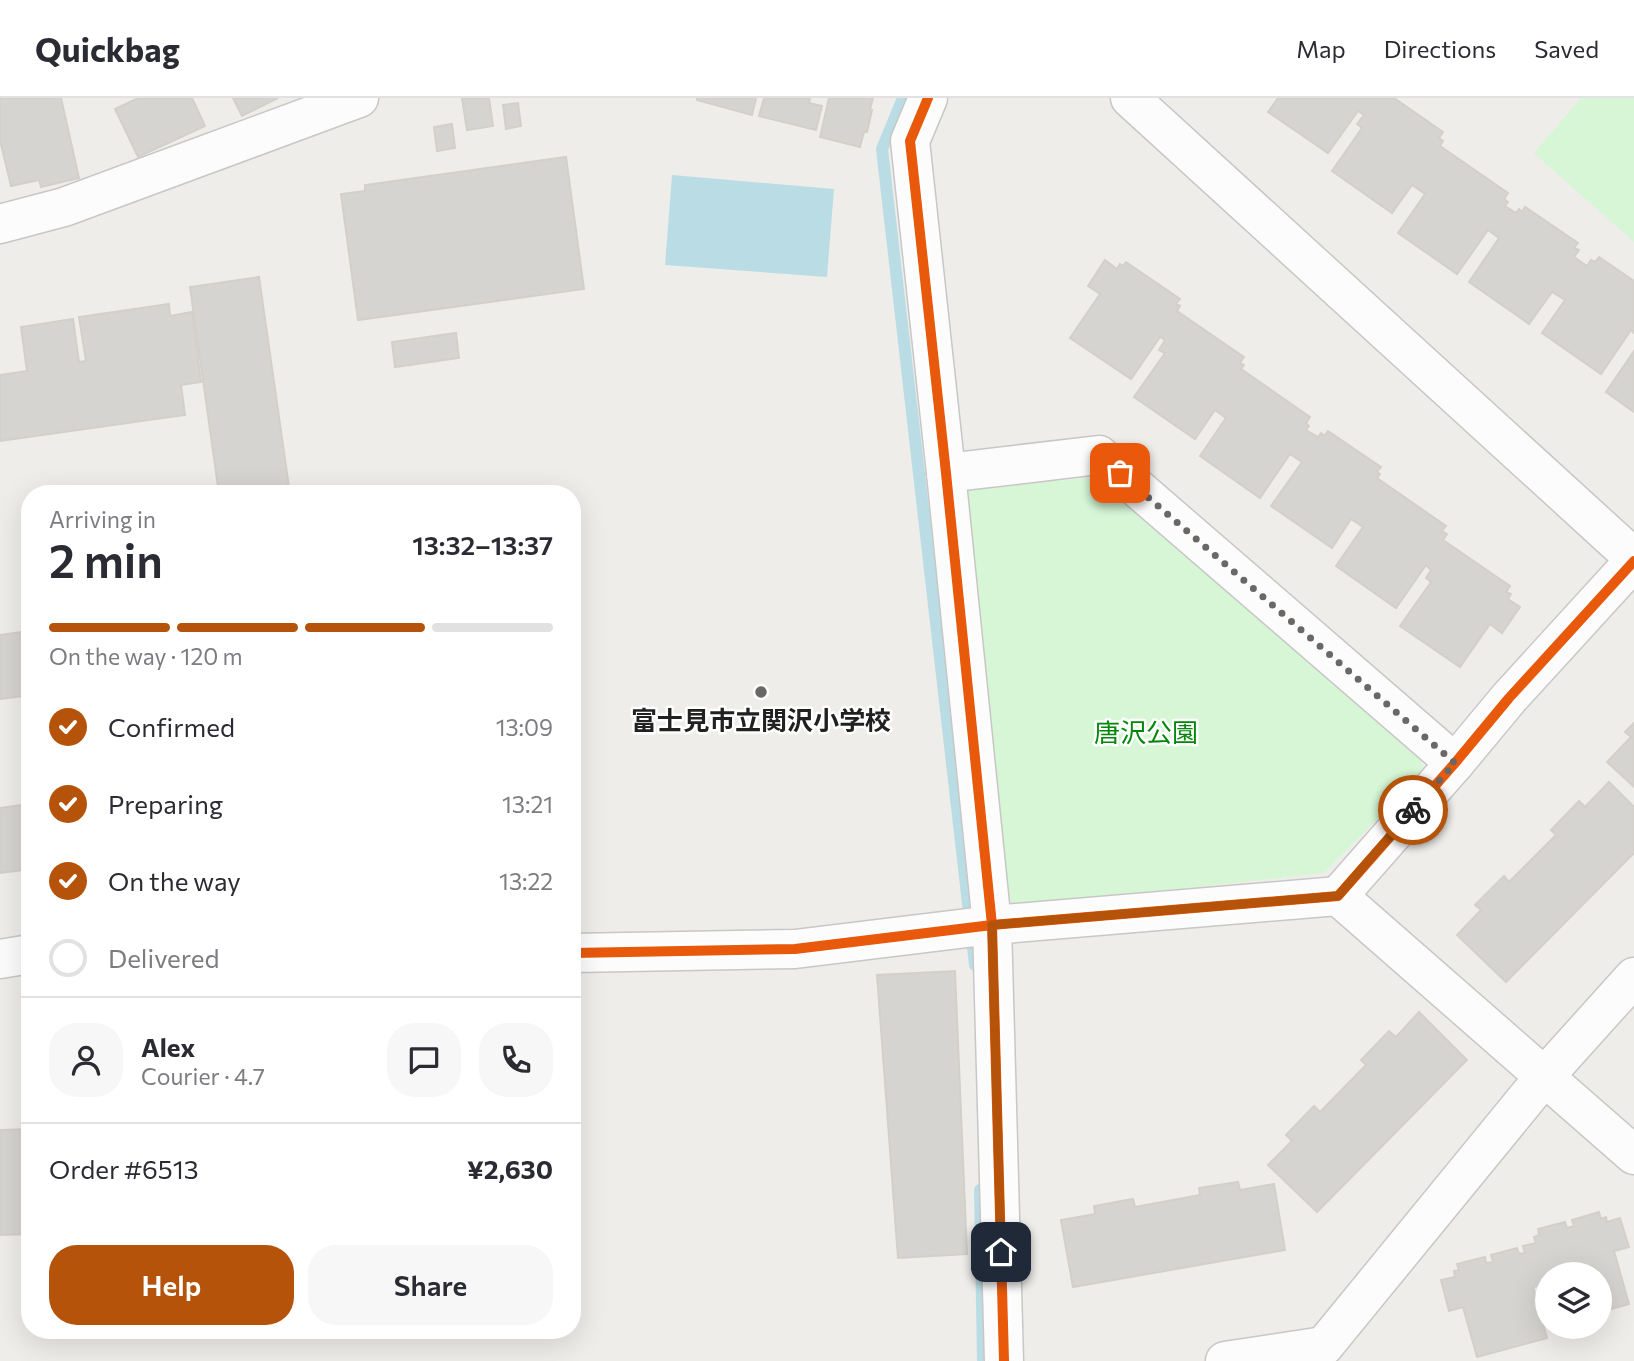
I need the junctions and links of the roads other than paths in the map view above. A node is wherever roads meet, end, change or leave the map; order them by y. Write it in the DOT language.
graph roads {
  1 [pos="359,98"];
  2 [pos="928,98"];
  3 [pos="1129,98"];
  4 [pos="0,223"];
  5 [pos="946,473"];
  6 [pos="1634,559"];
  7 [pos="1455,763"];
  8 [pos="1338,896"];
  9 [pos="992,925"];
  10 [pos="581,953"];
  11 [pos="21,956"];
  12 [pos="0,959"];
  13 [pos="1634,977"];
  14 [pos="1544,1077"];
  15 [pos="1634,1155"];
  16 [pos="1004,1361"];
  17 [pos="1225,1361"];
  1 -- 4 [label="street"];
  2 -- 5 [label="street"];
  3 -- 6 [label="street"];
  5 -- 7 [label="street"];
  5 -- 9 [label="street"];
  6 -- 7 [label="street"];
  7 -- 8 [label="street"];
  8 -- 9 [label="street"];
  8 -- 14 [label="street"];
  9 -- 10 [label="street"];
  9 -- 16 [label="street"];
  11 -- 12 [label="street"];
  13 -- 14 [label="street"];
  14 -- 15 [label="street"];
  14 -- 17 [label="street"];
}
